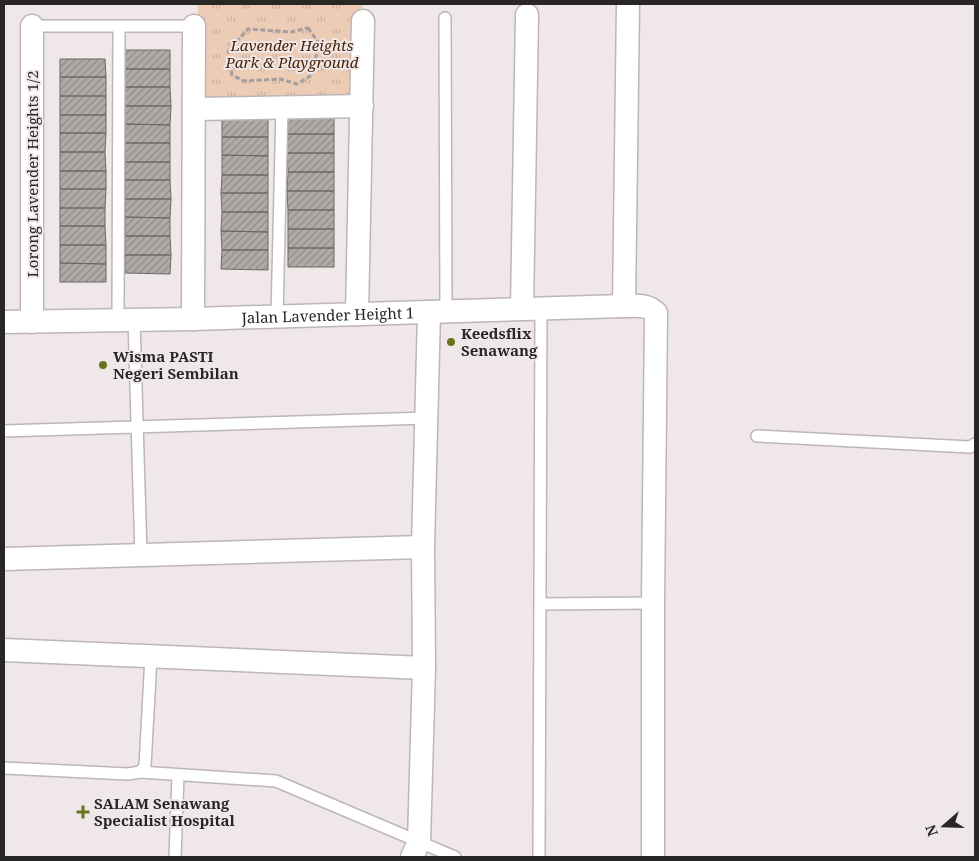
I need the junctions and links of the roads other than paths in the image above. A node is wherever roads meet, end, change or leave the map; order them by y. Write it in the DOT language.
graph roads {
  1 [pos="628,4"];
  2 [pos="526,15"];
  3 [pos="445,18"];
  4 [pos="364,21"];
  5 [pos="32,26"];
  6 [pos="119,26"];
  7 [pos="194,26"];
  8 [pos="362,106"];
  9 [pos="282,107"];
  10 [pos="194,109"];
  11 [pos="624,306"];
  12 [pos="531,309"];
  13 [pos="438,312"];
  14 [pos="357,314"];
  15 [pos="277,316"];
  16 [pos="193,319"];
  17 [pos="126,320"];
  18 [pos="4,322"];
  19 [pos="32,322"];
  20 [pos="427,418"];
  21 [pos="136,427"];
  22 [pos="4,430"];
  23 [pos="757,436"];
  24 [pos="975,444"];
  25 [pos="423,547"];
  26 [pos="141,555"];
  27 [pos="4,559"];
  28 [pos="653,603"];
  29 [pos="540,604"];
  30 [pos="4,650"];
  31 [pos="151,656"];
  32 [pos="424,668"];
  33 [pos="4,768"];
  34 [pos="140,772"];
  35 [pos="178,775"];
  36 [pos="416,850"];
  37 [pos="175,857"];
  38 [pos="455,857"];
  39 [pos="538,857"];
  40 [pos="653,857"];
  1 -- 11 [label="street"];
  2 -- 12 [label="street"];
  3 -- 13 [label="lane"];
  4 -- 8 [label="street"];
  5 -- 6 [label="lane"];
  5 -- 19 [label="street, Lorong Lavender Heights 1/2"];
  6 -- 7 [label="lane"];
  6 -- 17 [label="lane"];
  7 -- 10 [label="street"];
  8 -- 9 [label="street"];
  8 -- 14 [label="street"];
  9 -- 10 [label="street"];
  9 -- 15 [label="lane"];
  10 -- 16 [label="street"];
  11 -- 12 [label="street, Jalan Lavender Height 1"];
  11 -- 28 [label="street, Jalan Lavender Height 1"];
  12 -- 13 [label="street, Jalan Lavender Height 1"];
  12 -- 29 [label="lane"];
  13 -- 14 [label="street, Jalan Lavender Height 1"];
  13 -- 20 [label="street"];
  14 -- 15 [label="street, Jalan Lavender Height 1"];
  15 -- 16 [label="street, Jalan Lavender Height 1"];
  16 -- 17 [label="street, Jalan Lavender Height 1"];
  17 -- 19 [label="street, Jalan Lavender Height 1"];
  17 -- 21 [label="lane"];
  18 -- 19 [label="street, Jalan Lavender Height 1"];
  20 -- 21 [label="lane"];
  20 -- 25 [label="street"];
  21 -- 22 [label="lane"];
  21 -- 26 [label="lane"];
  23 -- 24 [label="lane"];
  25 -- 26 [label="street"];
  25 -- 32 [label="street"];
  26 -- 27 [label="street"];
  28 -- 29 [label="lane"];
  28 -- 40 [label="street"];
  29 -- 39 [label="lane"];
  30 -- 31 [label="street"];
  31 -- 32 [label="street"];
  31 -- 34 [label="lane"];
  32 -- 36 [label="street"];
  33 -- 34 [label="lane"];
  34 -- 35 [label="lane"];
  35 -- 36 [label="lane"];
  35 -- 37 [label="lane"];
  36 -- 38 [label="lane"];
}
